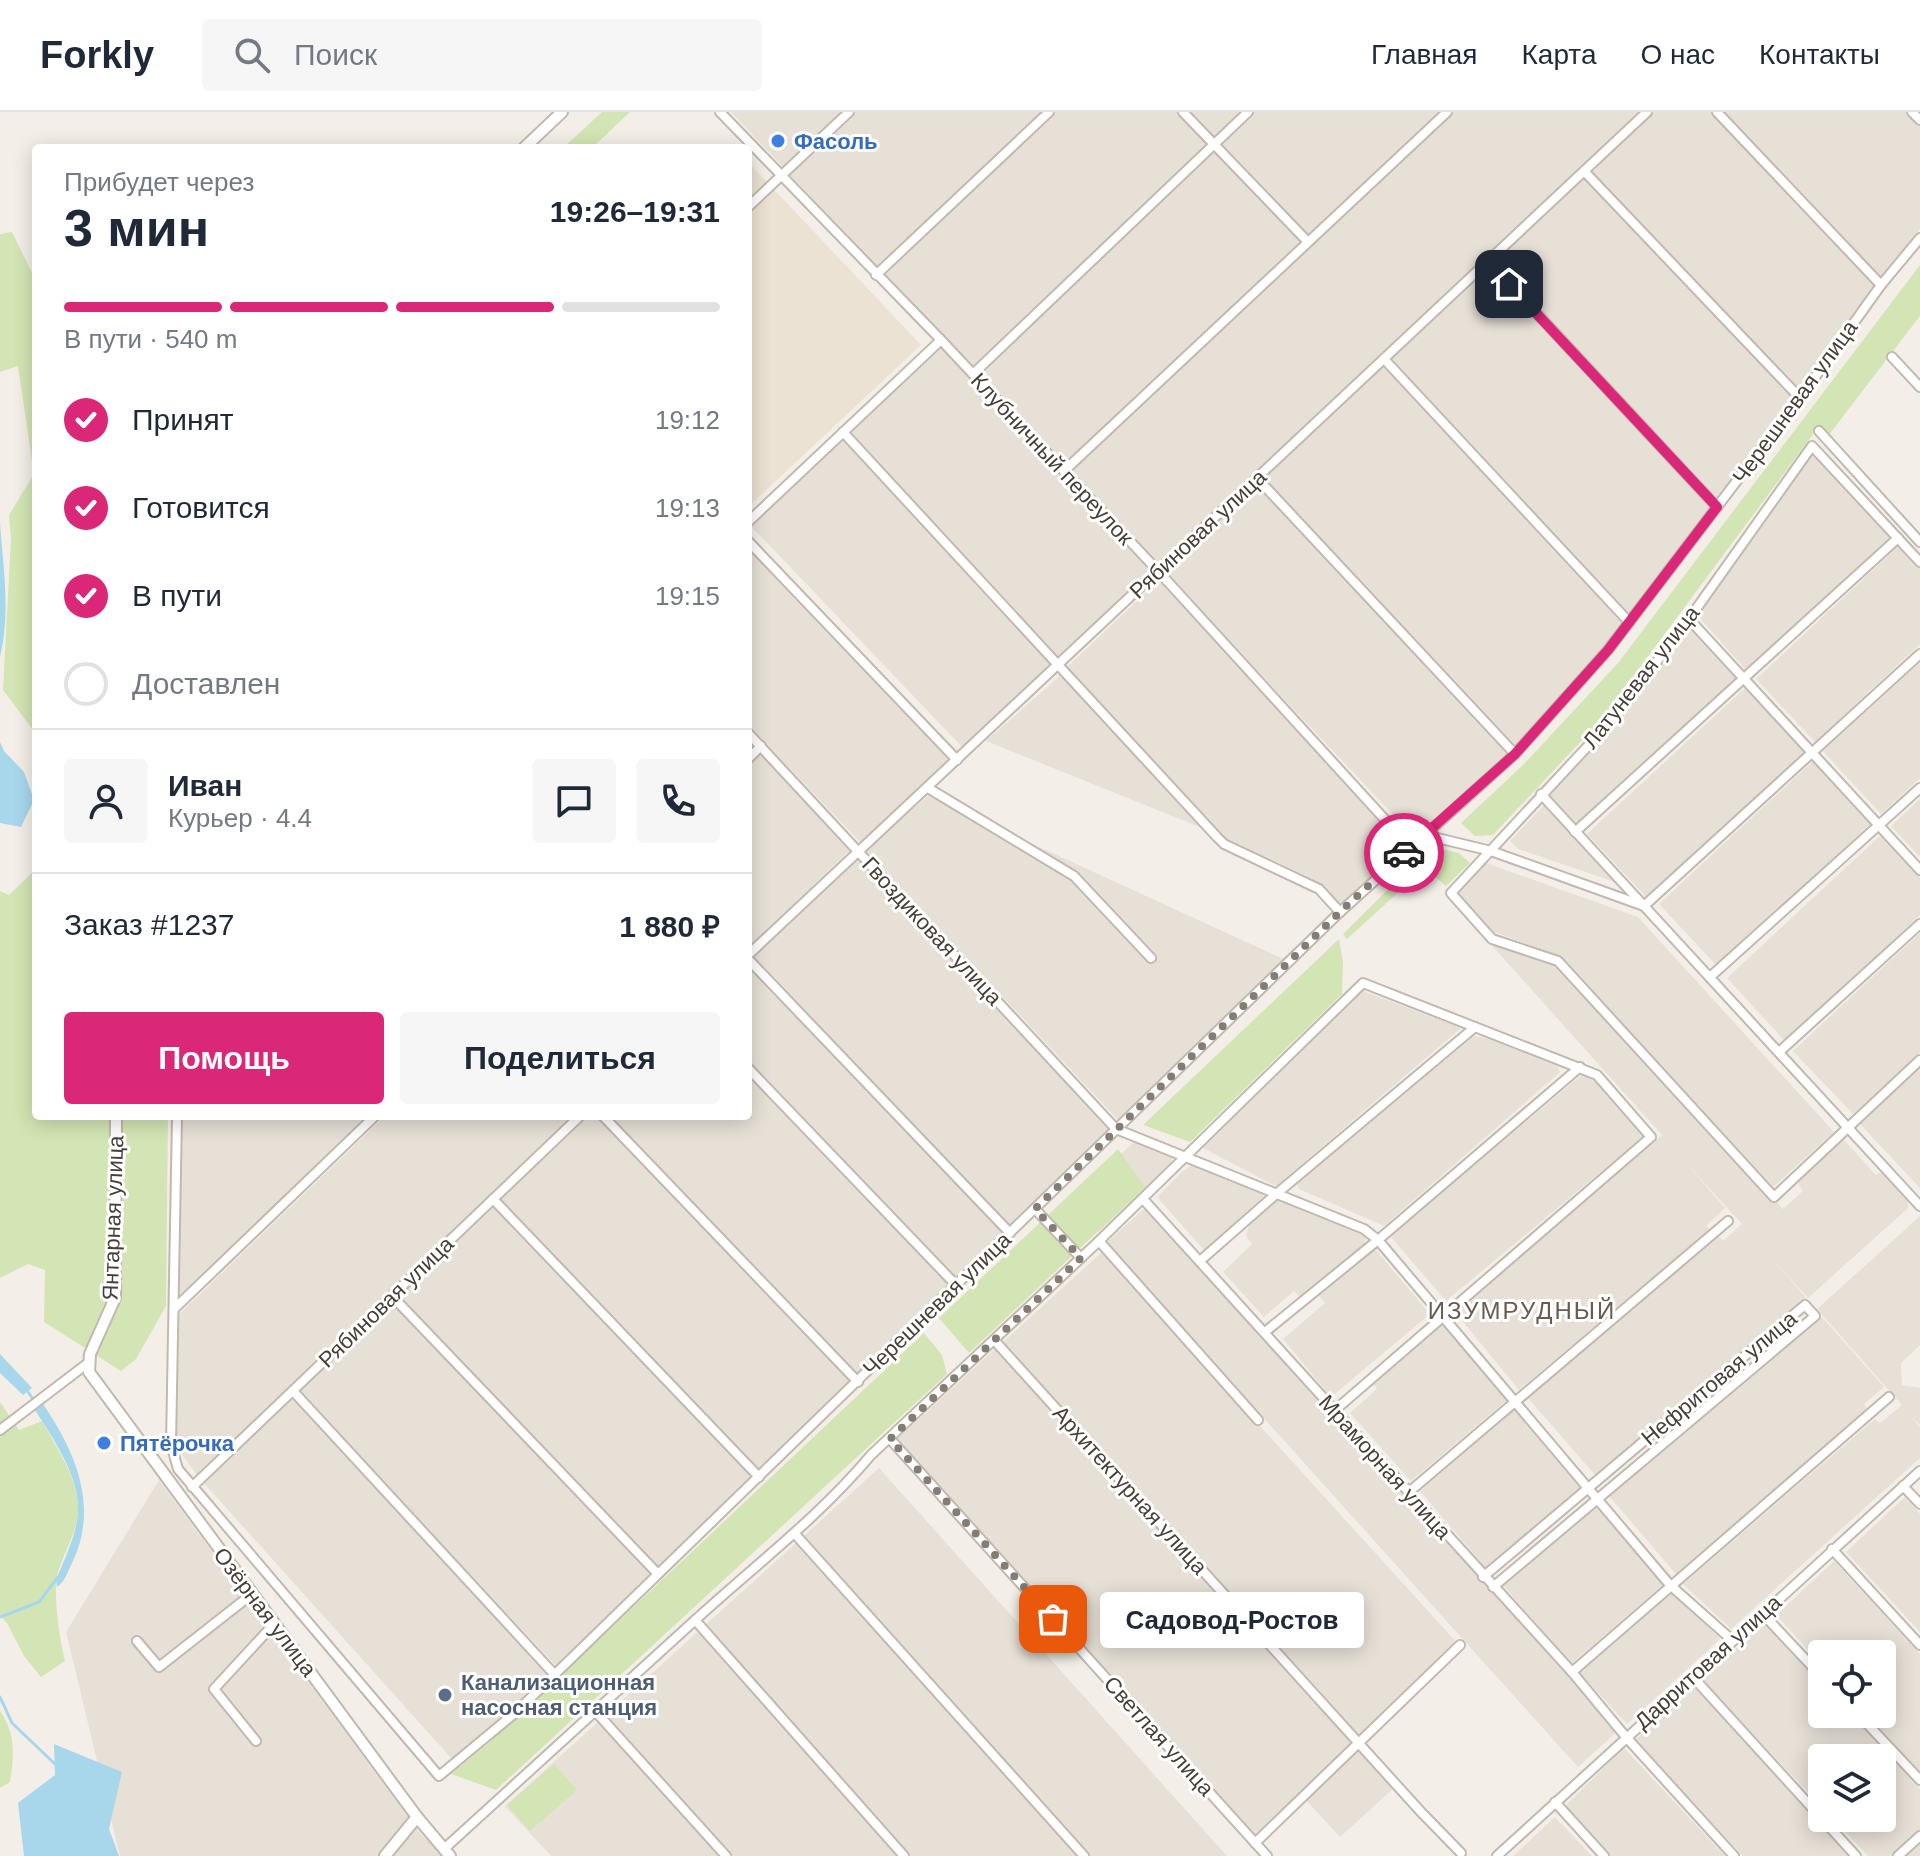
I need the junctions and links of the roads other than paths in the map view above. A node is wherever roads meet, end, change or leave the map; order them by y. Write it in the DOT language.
graph roads {
  1 [pos="562,112"];
  2 [pos="720,112"];
  3 [pos="849,112"];
  4 [pos="1049,112"];
  5 [pos="1183,112"];
  6 [pos="1248,112"];
  7 [pos="1447,112"];
  8 [pos="1647,112"];
  9 [pos="1717,112"];
  10 [pos="1912,112"];
  11 [pos="1920,120"];
  12 [pos="528,144"];
  13 [pos="750,144"];
  14 [pos="1213,145"];
  15 [pos="752,146"];
  16 [pos="1584,171"];
  17 [pos="781,176"];
  18 [pos="752,203"];
  19 [pos="1920,238"];
  20 [pos="1308,242"];
  21 [pos="1488,261"];
  22 [pos="876,275"];
  23 [pos="1881,285"];
  24 [pos="941,340"];
  25 [pos="1892,357"];
  26 [pos="1384,359"];
  27 [pos="973,374"];
  28 [pos="1920,387"];
  29 [pos="1800,398"];
  30 [pos="1819,431"];
  31 [pos="843,432"];
  32 [pos="1064,471"];
  33 [pos="1257,478"];
  34 [pos="1717,507"];
  35 [pos="752,518"];
  36 [pos="1898,538"];
  37 [pos="1920,542"];
  38 [pos="752,545"];
  39 [pos="1920,562"];
  40 [pos="1159,572"];
  41 [pos="1689,619"];
  42 [pos="1629,622"];
  43 [pos="1920,654"];
  44 [pos="1059,665"];
  45 [pos="1743,680"];
  46 [pos="752,737"];
  47 [pos="761,746"];
  48 [pos="1812,753"];
  49 [pos="1515,754"];
  50 [pos="752,755"];
  51 [pos="957,760"];
  52 [pos="928,788"];
  53 [pos="1920,788"];
  54 [pos="1541,794"];
  55 [pos="1879,826"];
  56 [pos="1575,832"];
  57 [pos="1425,835"];
  58 [pos="1410,847"];
  59 [pos="857,851"];
  60 [pos="1491,851"];
  61 [pos="1920,870"];
  62 [pos="1644,906"];
  63 [pos="1340,912"];
  64 [pos="1920,924"];
  65 [pos="752,953"];
  66 [pos="1151,958"];
  67 [pos="752,961"];
  68 [pos="1710,977"];
  69 [pos="1475,1027"];
  70 [pos="1779,1052"];
  71 [pos="1920,1060"];
  72 [pos="1580,1067"];
  73 [pos="752,1072"];
  74 [pos="116,1120"];
  75 [pos="177,1120"];
  76 [pos="371,1120"];
  77 [pos="576,1120"];
  78 [pos="607,1120"];
  79 [pos="1116,1129"];
  80 [pos="1847,1129"];
  81 [pos="1187,1156"];
  82 [pos="1275,1195"];
  83 [pos="493,1199"];
  84 [pos="1143,1199"];
  85 [pos="1920,1206"];
  86 [pos="1035,1209"];
  87 [pos="1728,1221"];
  88 [pos="1010,1233"];
  89 [pos="1378,1240"];
  90 [pos="1099,1241"];
  91 [pos="1081,1258"];
  92 [pos="1201,1260"];
  93 [pos="956,1285"];
  94 [pos="393,1297"];
  95 [pos="174,1309"];
  96 [pos="1443,1317"];
  97 [pos="1265,1332"];
  98 [pos="994,1340"];
  99 [pos="88,1363"];
  100 [pos="858,1382"];
  101 [pos="293,1391"];
  102 [pos="1889,1397"];
  103 [pos="1514,1401"];
  104 [pos="1334,1411"];
  105 [pos="1258,1420"];
  106 [pos="0,1430"];
  107 [pos="890,1439"];
  108 [pos="1920,1471"];
  109 [pos="759,1477"];
  110 [pos="1903,1486"];
  111 [pos="192,1487"];
  112 [pos="1587,1489"];
  113 [pos="1409,1492"];
  114 [pos="1597,1500"];
  115 [pos="1920,1504"];
  116 [pos="795,1534"];
  117 [pos="1832,1549"];
  118 [pos="658,1574"];
  119 [pos="1483,1577"];
  120 [pos="1670,1585"];
  121 [pos="1493,1587"];
  122 [pos="252,1594"];
  123 [pos="1762,1613"];
  124 [pos="695,1620"];
  125 [pos="274,1624"];
  126 [pos="1732,1640"];
  127 [pos="137,1641"];
  128 [pos="1460,1645"];
  129 [pos="1920,1645"];
  130 [pos="1808,1662"];
  131 [pos="1572,1672"];
  132 [pos="555,1675"];
  133 [pos="1692,1676"];
  134 [pos="596,1712"];
  135 [pos="1871,1728"];
  136 [pos="1626,1737"];
  137 [pos="256,1741"];
  138 [pos="1360,1743"];
  139 [pos="1920,1780"];
  140 [pos="1555,1802"];
  141 [pos="417,1817"];
  142 [pos="1920,1836"];
  143 [pos="1255,1843"];
  144 [pos="447,1852"];
  145 [pos="1461,1853"];
  146 [pos="385,1856"];
  147 [pos="726,1856"];
  148 [pos="904,1856"];
  149 [pos="1084,1856"];
  150 [pos="1267,1856"];
  151 [pos="1497,1856"];
  152 [pos="1604,1856"];
  153 [pos="1734,1856"];
  154 [pos="1856,1856"];
  155 [pos="1898,1856"];
  1 -- 12 [label="street"];
  2 -- 13 [label="street, Клубничный переулок"];
  3 -- 17 [label="street"];
  4 -- 22 [label="street"];
  5 -- 14 [label="street"];
  6 -- 14 [label="street"];
  7 -- 20 [label="street"];
  8 -- 16 [label="street, Рябиновая улица"];
  9 -- 23 [label="street"];
  10 -- 11 [label="street"];
  14 -- 20 [label="street"];
  14 -- 27 [label="street"];
  15 -- 17 [label="street, Клубничный переулок"];
  16 -- 21 [label="street, Рябиновая улица"];
  16 -- 29 [label="street"];
  17 -- 18 [label="street"];
  17 -- 22 [label="street, Клубничный переулок"];
  19 -- 23 [label="street, Черешневая улица"];
  20 -- 32 [label="street"];
  21 -- 26 [label="street, Рябиновая улица"];
  21 -- 34 [label="street"];
  22 -- 24 [label="street, Клубничный переулок"];
  23 -- 29 [label="street, Черешневая улица"];
  24 -- 27 [label="street, Клубничный переулок"];
  24 -- 31 [label="street"];
  25 -- 28 [label="street"];
  26 -- 33 [label="street, Рябиновая улица"];
  26 -- 42 [label="street"];
  27 -- 32 [label="street, Клубничный переулок"];
  29 -- 34 [label="street, Черешневая улица"];
  30 -- 37 [label="street"];
  31 -- 35 [label="street"];
  31 -- 44 [label="street"];
  32 -- 40 [label="street, Клубничный переулок"];
  33 -- 40 [label="street, Рябиновая улица"];
  33 -- 49 [label="street"];
  34 -- 42 [label="street, Черешневая улица"];
  36 -- 39 [label="street"];
  36 -- 41 [label="street, Латуневая улица"];
  36 -- 45 [label="street"];
  38 -- 51 [label="street"];
  40 -- 44 [label="street, Рябиновая улица"];
  40 -- 58 [label="street, Клубничный переулок"];
  41 -- 45 [label="street"];
  41 -- 54 [label="street, Латуневая улица"];
  42 -- 49 [label="street, Черешневая улица"];
  43 -- 48 [label="street"];
  44 -- 51 [label="street, Рябиновая улица"];
  44 -- 63 [label="street"];
  45 -- 48 [label="street"];
  45 -- 56 [label="street"];
  46 -- 47 [label="street, Гвоздиковая улица"];
  47 -- 50 [label="street"];
  47 -- 59 [label="street, Гвоздиковая улица"];
  48 -- 55 [label="street"];
  48 -- 62 [label="street"];
  49 -- 57 [label="street, Черешневая улица"];
  51 -- 52 [label="street, Рябиновая улица"];
  52 -- 59 [label="street, Рябиновая улица"];
  52 -- 66 [label="street"];
  53 -- 55 [label="street"];
  54 -- 56 [label="street"];
  54 -- 60 [label="street, Латуневая улица"];
  55 -- 61 [label="street"];
  55 -- 68 [label="street"];
  56 -- 62 [label="street"];
  57 -- 58 [label="street, Черешневая улица"];
  57 -- 60 [label="street"];
  58 -- 63 [label="street, Черешневая улица"];
  59 -- 65 [label="street, Рябиновая улица"];
  59 -- 79 [label="street, Гвоздиковая улица"];
  60 -- 62 [label="street"];
  60 -- 80 [label="street, Латуневая улица"];
  62 -- 68 [label="street"];
  63 -- 79 [label="street, Черешневая улица"];
  64 -- 70 [label="street"];
  67 -- 88 [label="street"];
  68 -- 70 [label="street"];
  69 -- 72 [label="street"];
  69 -- 81 [label="street"];
  69 -- 82 [label="street"];
  70 -- 80 [label="street"];
  71 -- 80 [label="street"];
  72 -- 89 [label="street"];
  72 -- 96 [label="street"];
  73 -- 93 [label="street"];
  74 -- 99 [label="street, Янтарная улица"];
  75 -- 95 [label="street"];
  76 -- 95 [label="street"];
  77 -- 83 [label="street, Рябиновая улица"];
  78 -- 100 [label="street"];
  79 -- 81 [label="street"];
  79 -- 86 [label="street, Черешневая улица"];
  80 -- 85 [label="street"];
  81 -- 82 [label="street"];
  81 -- 84 [label="street"];
  82 -- 89 [label="street"];
  82 -- 92 [label="street"];
  83 -- 94 [label="street, Рябиновая улица"];
  83 -- 109 [label="street"];
  84 -- 90 [label="street"];
  84 -- 92 [label="street, Мраморная улица"];
  86 -- 88 [label="street, Черешневая улица"];
  86 -- 91 [label="street"];
  87 -- 103 [label="street"];
  88 -- 93 [label="street, Черешневая улица"];
  89 -- 96 [label="street"];
  89 -- 97 [label="street"];
  90 -- 91 [label="street"];
  90 -- 105 [label="street"];
  91 -- 98 [label="street"];
  92 -- 97 [label="street, Мраморная улица"];
  93 -- 100 [label="street, Черешневая улица"];
  94 -- 101 [label="street, Рябиновая улица"];
  94 -- 118 [label="street"];
  95 -- 111 [label="street"];
  96 -- 103 [label="street"];
  96 -- 104 [label="street"];
  97 -- 104 [label="street, Мраморная улица"];
  98 -- 107 [label="street"];
  98 -- 138 [label="street, Архитектурная улица"];
  99 -- 106 [label="street"];
  99 -- 122 [label="street, Озёрная улица"];
  100 -- 109 [label="street, Черешневая улица"];
  101 -- 111 [label="street, Рябиновая улица"];
  101 -- 132 [label="street"];
  102 -- 120 [label="street"];
  103 -- 112 [label="street"];
  103 -- 113 [label="street"];
  104 -- 113 [label="street, Мраморная улица"];
  107 -- 116 [label="street"];
  107 -- 143 [label="street, Светлая улица"];
  108 -- 110 [label="street, Дарритовая улица"];
  109 -- 118 [label="street, Черешневая улица"];
  110 -- 115 [label="street"];
  110 -- 117 [label="street, Дарритовая улица"];
  111 -- 132 [label="street, Черешневая улица"];
  112 -- 114 [label="street"];
  112 -- 114 [label="street, Нефритовая улица"];
  112 -- 119 [label="street, Нефритовая улица"];
  113 -- 119 [label="street, Мраморная улица"];
  114 -- 120 [label="street"];
  114 -- 121 [label="street, Нефритовая улица"];
  116 -- 124 [label="street"];
  116 -- 149 [label="street"];
  117 -- 123 [label="street, Дарритовая улица"];
  117 -- 129 [label="street"];
  118 -- 132 [label="street, Черешневая улица"];
  119 -- 121 [label="street, Мраморная улица"];
  120 -- 126 [label="street"];
  120 -- 131 [label="street"];
  121 -- 131 [label="street, Мраморная улица"];
  122 -- 125 [label="street, Озёрная улица"];
  122 -- 127 [label="street"];
  123 -- 126 [label="street, Дарритовая улица"];
  123 -- 130 [label="street"];
  124 -- 134 [label="street"];
  124 -- 148 [label="street"];
  125 -- 137 [label="street"];
  125 -- 141 [label="street, Озёрная улица"];
  126 -- 133 [label="street, Дарритовая улица"];
  128 -- 138 [label="street"];
  131 -- 136 [label="street, Мраморная улица"];
  133 -- 136 [label="street, Дарритовая улица"];
  133 -- 154 [label="street"];
  134 -- 144 [label="street"];
  134 -- 147 [label="street"];
  135 -- 139 [label="street"];
  136 -- 140 [label="street, Дарритовая улица"];
  136 -- 153 [label="street, Мраморная улица"];
  138 -- 143 [label="street"];
  138 -- 145 [label="street, Архитектурная улица"];
  140 -- 151 [label="street, Дарритовая улица"];
  140 -- 152 [label="street"];
  141 -- 144 [label="street, Озёрная улица"];
  141 -- 146 [label="street"];
  142 -- 155 [label="street"];
  143 -- 150 [label="street, Светлая улица"];
}
